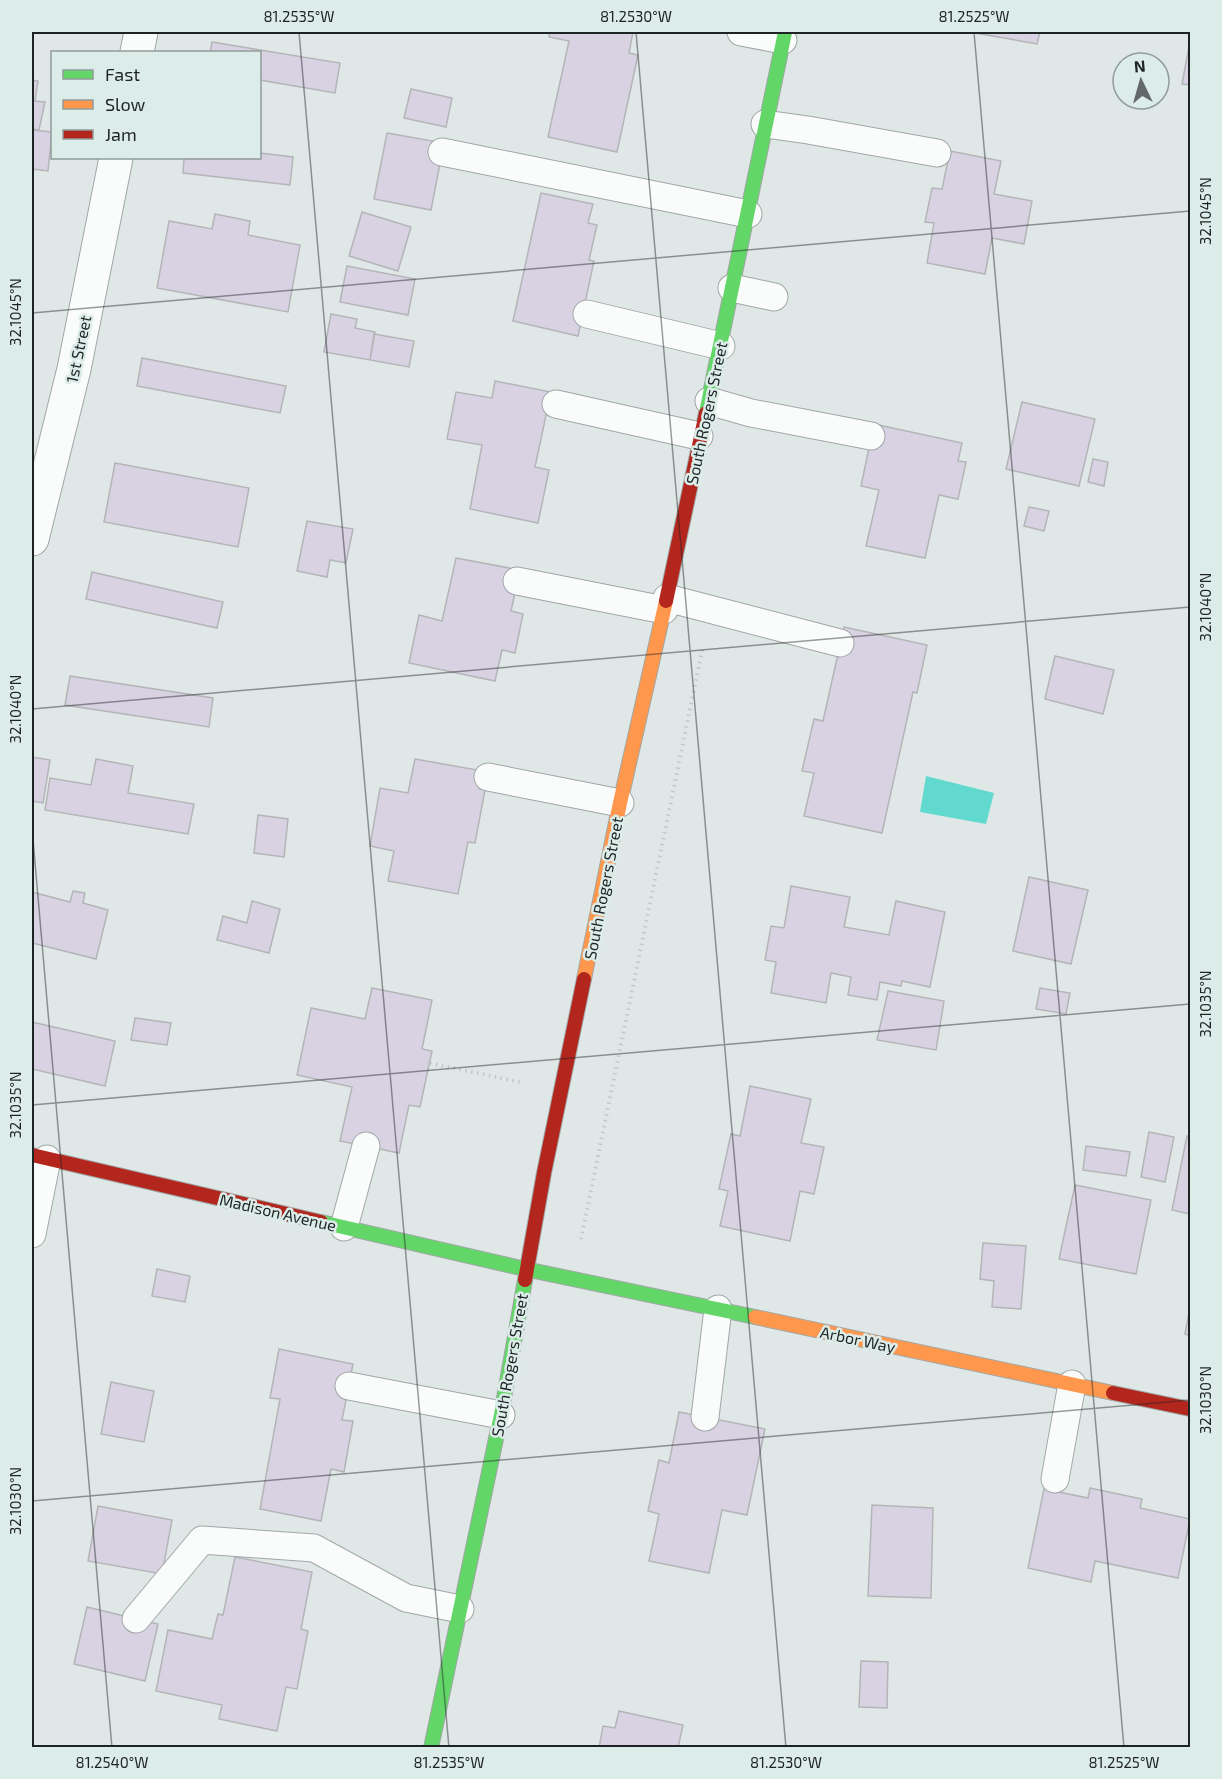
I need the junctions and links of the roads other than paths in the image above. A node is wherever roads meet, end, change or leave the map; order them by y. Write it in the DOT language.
graph roads {
  1 [pos="141,32"];
  2 [pos="741,32"];
  3 [pos="784,36"];
  4 [pos="137,51"];
  5 [pos="765,124"];
  6 [pos="442,152"];
  7 [pos="937,153"];
  8 [pos="116,159"];
  9 [pos="748,214"];
  10 [pos="732,288"];
  11 [pos="774,297"];
  12 [pos="587,314"];
  13 [pos="721,346"];
  14 [pos="709,401"];
  15 [pos="556,404"];
  16 [pos="699,436"];
  17 [pos="871,436"];
  18 [pos="32,539"];
  19 [pos="517,581"];
  20 [pos="665,604"];
  21 [pos="840,643"];
  22 [pos="488,777"];
  23 [pos="620,803"];
  24 [pos="366,1146"];
  25 [pos="39,1157"];
  26 [pos="344,1227"];
  27 [pos="32,1234"];
  28 [pos="525,1269"];
  29 [pos="718,1309"];
  30 [pos="1072,1384"];
  31 [pos="349,1386"];
  32 [pos="1191,1409"];
  33 [pos="501,1415"];
  34 [pos="705,1417"];
  35 [pos="1055,1479"];
  36 [pos="460,1609"];
  37 [pos="136,1619"];
  38 [pos="431,1748"];
  1 -- 4 [label="street"];
  2 -- 3 [label="lane"];
  3 -- 5 [label="street, South Rogers Street"];
  5 -- 7 [label="lane"];
  5 -- 9 [label="street, South Rogers Street"];
  6 -- 9 [label="lane"];
  8 -- 18 [label="street, 1st Street"];
  9 -- 10 [label="street, South Rogers Street"];
  10 -- 11 [label="lane"];
  10 -- 13 [label="street, South Rogers Street"];
  12 -- 13 [label="lane"];
  13 -- 14 [label="street, South Rogers Street"];
  14 -- 16 [label="street, South Rogers Street"];
  14 -- 17 [label="lane"];
  15 -- 16 [label="lane"];
  16 -- 20 [label="street, South Rogers Street"];
  19 -- 20 [label="lane"];
  20 -- 21 [label="lane"];
  20 -- 23 [label="street, South Rogers Street"];
  22 -- 23 [label="lane"];
  23 -- 28 [label="street, South Rogers Street"];
  24 -- 26 [label="lane"];
  25 -- 26 [label="street, Madison Avenue"];
  25 -- 27 [label="lane"];
  26 -- 28 [label="street, Madison Avenue"];
  28 -- 29 [label="street, Arbor Way"];
  28 -- 33 [label="street, South Rogers Street"];
  29 -- 30 [label="street, Arbor Way"];
  29 -- 34 [label="lane"];
  30 -- 32 [label="street, Arbor Way"];
  30 -- 35 [label="lane"];
  31 -- 33 [label="lane"];
  33 -- 36 [label="street, South Rogers Street"];
  36 -- 37 [label="lane"];
  36 -- 38 [label="street, South Rogers Street"];
}
